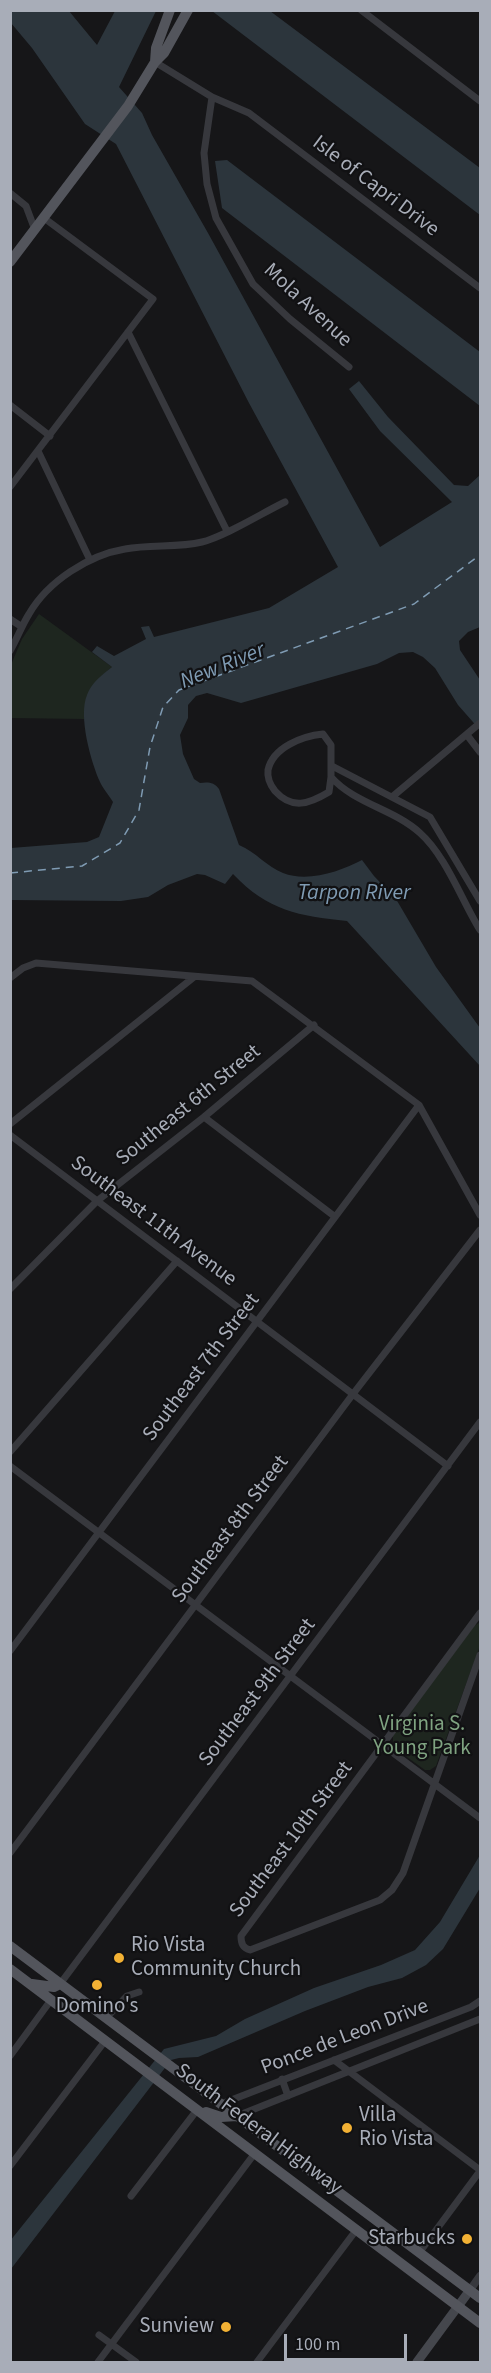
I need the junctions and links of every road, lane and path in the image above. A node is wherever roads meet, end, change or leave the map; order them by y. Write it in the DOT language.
graph roads {
  1 [pos="172,10"];
  2 [pos="361,10"];
  3 [pos="186,13"];
  4 [pos="155,62"];
  5 [pos="212,97"];
  6 [pos="480,101"];
  7 [pos="10,194"];
  8 [pos="44,219"];
  9 [pos="35,230"];
  10 [pos="10,262"];
  11 [pos="480,288"];
  12 [pos="128,332"];
  13 [pos="349,367"];
  14 [pos="10,405"];
  15 [pos="50,435"];
  16 [pos="38,452"];
  17 [pos="10,487"];
  18 [pos="285,502"];
  19 [pos="227,531"];
  20 [pos="90,560"];
  21 [pos="10,619"];
  22 [pos="22,627"];
  23 [pos="10,651"];
  24 [pos="477,726"];
  25 [pos="467,735"];
  26 [pos="480,752"];
  27 [pos="332,766"];
  28 [pos="331,777"];
  29 [pos="392,797"];
  30 [pos="480,901"];
  31 [pos="480,930"];
  32 [pos="194,977"];
  33 [pos="10,978"];
  34 [pos="314,1025"];
  35 [pos="419,1105"];
  36 [pos="204,1117"];
  37 [pos="10,1124"];
  38 [pos="10,1135"];
  39 [pos="97,1201"];
  40 [pos="480,1215"];
  41 [pos="334,1216"];
  42 [pos="480,1230"];
  43 [pos="177,1261"];
  44 [pos="10,1289"];
  45 [pos="258,1321"];
  46 [pos="353,1394"];
  47 [pos="480,1422"];
  48 [pos="10,1452"];
  49 [pos="10,1466"];
  50 [pos="447,1466"];
  51 [pos="100,1533"];
  52 [pos="196,1605"];
  53 [pos="479,1617"];
  54 [pos="10,1651"];
  55 [pos="480,1655"];
  56 [pos="291,1676"];
  57 [pos="383,1745"];
  58 [pos="433,1783"];
  59 [pos="480,1818"];
  60 [pos="10,1853"];
  61 [pos="10,1946"];
  62 [pos="10,1970"];
  63 [pos="28,1983"];
  64 [pos="60,1984"];
  65 [pos="139,1992"];
  66 [pos="51,2000"];
  67 [pos="480,2001"];
  68 [pos="87,2003"];
  69 [pos="106,2018"];
  70 [pos="480,2019"];
  71 [pos="105,2041"];
  72 [pos="10,2056"];
  73 [pos="334,2060"];
  74 [pos="349,2071"];
  75 [pos="282,2079"];
  76 [pos="288,2096"];
  77 [pos="221,2104"];
  78 [pos="197,2110"];
  79 [pos="237,2116"];
  80 [pos="255,2154"];
  81 [pos="287,2154"];
  82 [pos="10,2166"];
  83 [pos="480,2170"];
  84 [pos="131,2196"];
  85 [pos="357,2229"];
  86 [pos="419,2253"];
  87 [pos="480,2276"];
  88 [pos="470,2290"];
  89 [pos="480,2298"];
  90 [pos="458,2306"];
  91 [pos="480,2323"];
  92 [pos="99,2335"];
  93 [pos="112,2344"];
  94 [pos="98,2362"];
  95 [pos="136,2362"];
  96 [pos="257,2362"];
  97 [pos="417,2362"];
  1 -- 3 [label="street"];
  1 -- 4 [label="main road"];
  2 -- 6 [label="street"];
  3 -- 4 [label="main road"];
  4 -- 5 [label="street, Isle of Capri Drive"];
  4 -- 8 [label="main road"];
  5 -- 11 [label="street, Isle of Capri Drive"];
  5 -- 13 [label="street, Mola Avenue"];
  7 -- 9 [label="street"];
  8 -- 9 [label="main road"];
  8 -- 12 [label="street"];
  9 -- 10 [label="main road"];
  12 -- 15 [label="street"];
  12 -- 19 [label="street"];
  14 -- 15 [label="street"];
  15 -- 16 [label="street"];
  16 -- 17 [label="street"];
  16 -- 20 [label="street"];
  18 -- 19 [label="street"];
  19 -- 20 [label="street"];
  20 -- 22 [label="street"];
  21 -- 22 [label="street"];
  22 -- 23 [label="street"];
  24 -- 25 [label="street"];
  25 -- 26 [label="street"];
  25 -- 29 [label="street"];
  27 -- 28 [label="street"];
  27 -- 28 [label="street"];
  27 -- 29 [label="street"];
  28 -- 31 [label="street"];
  29 -- 30 [label="street"];
  32 -- 33 [label="street"];
  32 -- 34 [label="street"];
  32 -- 37 [label="street"];
  34 -- 35 [label="street"];
  34 -- 36 [label="street, Southeast 6th Street"];
  35 -- 40 [label="street"];
  35 -- 41 [label="street, Southeast 7th Street"];
  36 -- 39 [label="street, Southeast 6th Street"];
  36 -- 41 [label="street"];
  38 -- 39 [label="street, Southeast 11th Avenue"];
  39 -- 43 [label="street, Southeast 11th Avenue"];
  39 -- 44 [label="street, Southeast 6th Street"];
  41 -- 45 [label="street, Southeast 7th Street"];
  42 -- 46 [label="street, Southeast 8th Street"];
  43 -- 45 [label="street, Southeast 11th Avenue"];
  43 -- 48 [label="street"];
  45 -- 46 [label="street, Southeast 11th Avenue"];
  45 -- 51 [label="street, Southeast 7th Street"];
  46 -- 50 [label="street, Southeast 11th Avenue"];
  46 -- 52 [label="street, Southeast 8th Street"];
  47 -- 50 [label="street, Southeast 9th Street"];
  49 -- 51 [label="street"];
  50 -- 56 [label="street, Southeast 9th Street"];
  51 -- 52 [label="street"];
  51 -- 54 [label="street, Southeast 7th Street"];
  52 -- 56 [label="street"];
  52 -- 60 [label="street, Southeast 8th Street"];
  53 -- 57 [label="street, Southeast 10th Street"];
  55 -- 58 [label="street"];
  56 -- 57 [label="street"];
  56 -- 64 [label="street, Southeast 9th Street"];
  57 -- 58 [label="street"];
  57 -- 58 [label="street, Southeast 10th Street"];
  58 -- 59 [label="street"];
  61 -- 64 [label="main road"];
  62 -- 63 [label="main road, South Federal Highway"];
  63 -- 64 [label="main road"];
  63 -- 66 [label="main road, South Federal Highway"];
  64 -- 68 [label="main road"];
  65 -- 69 [label="street"];
  66 -- 68 [label="main road"];
  66 -- 71 [label="main road, South Federal Highway"];
  66 -- 72 [label="street"];
  67 -- 73 [label="street, Ponce de Leon Drive"];
  68 -- 69 [label="main road, South Federal Highway"];
  69 -- 77 [label="main road, South Federal Highway"];
  70 -- 74 [label="street, Ponce de Leon Drive"];
  71 -- 78 [label="main road, South Federal Highway"];
  71 -- 82 [label="street"];
  73 -- 74 [label="street"];
  73 -- 75 [label="street, Ponce de Leon Drive"];
  74 -- 76 [label="street, Ponce de Leon Drive"];
  74 -- 83 [label="street"];
  75 -- 76 [label="street"];
  75 -- 77 [label="street, Ponce de Leon Drive"];
  76 -- 79 [label="street, Ponce de Leon Drive"];
  77 -- 79 [label="main road, South Federal Highway"];
  78 -- 79 [label="main road"];
  78 -- 80 [label="main road, South Federal Highway"];
  78 -- 84 [label="street"];
  79 -- 81 [label="main road, South Federal Highway"];
  80 -- 81 [label="main road"];
  80 -- 85 [label="main road, South Federal Highway"];
  80 -- 93 [label="street"];
  81 -- 86 [label="main road, South Federal Highway"];
  83 -- 86 [label="street"];
  85 -- 90 [label="main road, South Federal Highway"];
  85 -- 96 [label="street"];
  86 -- 88 [label="main road, South Federal Highway"];
  87 -- 88 [label="street"];
  88 -- 89 [label="main road, South Federal Highway"];
  88 -- 90 [label="main road"];
  90 -- 91 [label="main road, South Federal Highway"];
  90 -- 97 [label="main road"];
  92 -- 93 [label="street"];
  93 -- 94 [label="street"];
  93 -- 95 [label="street"];
}
